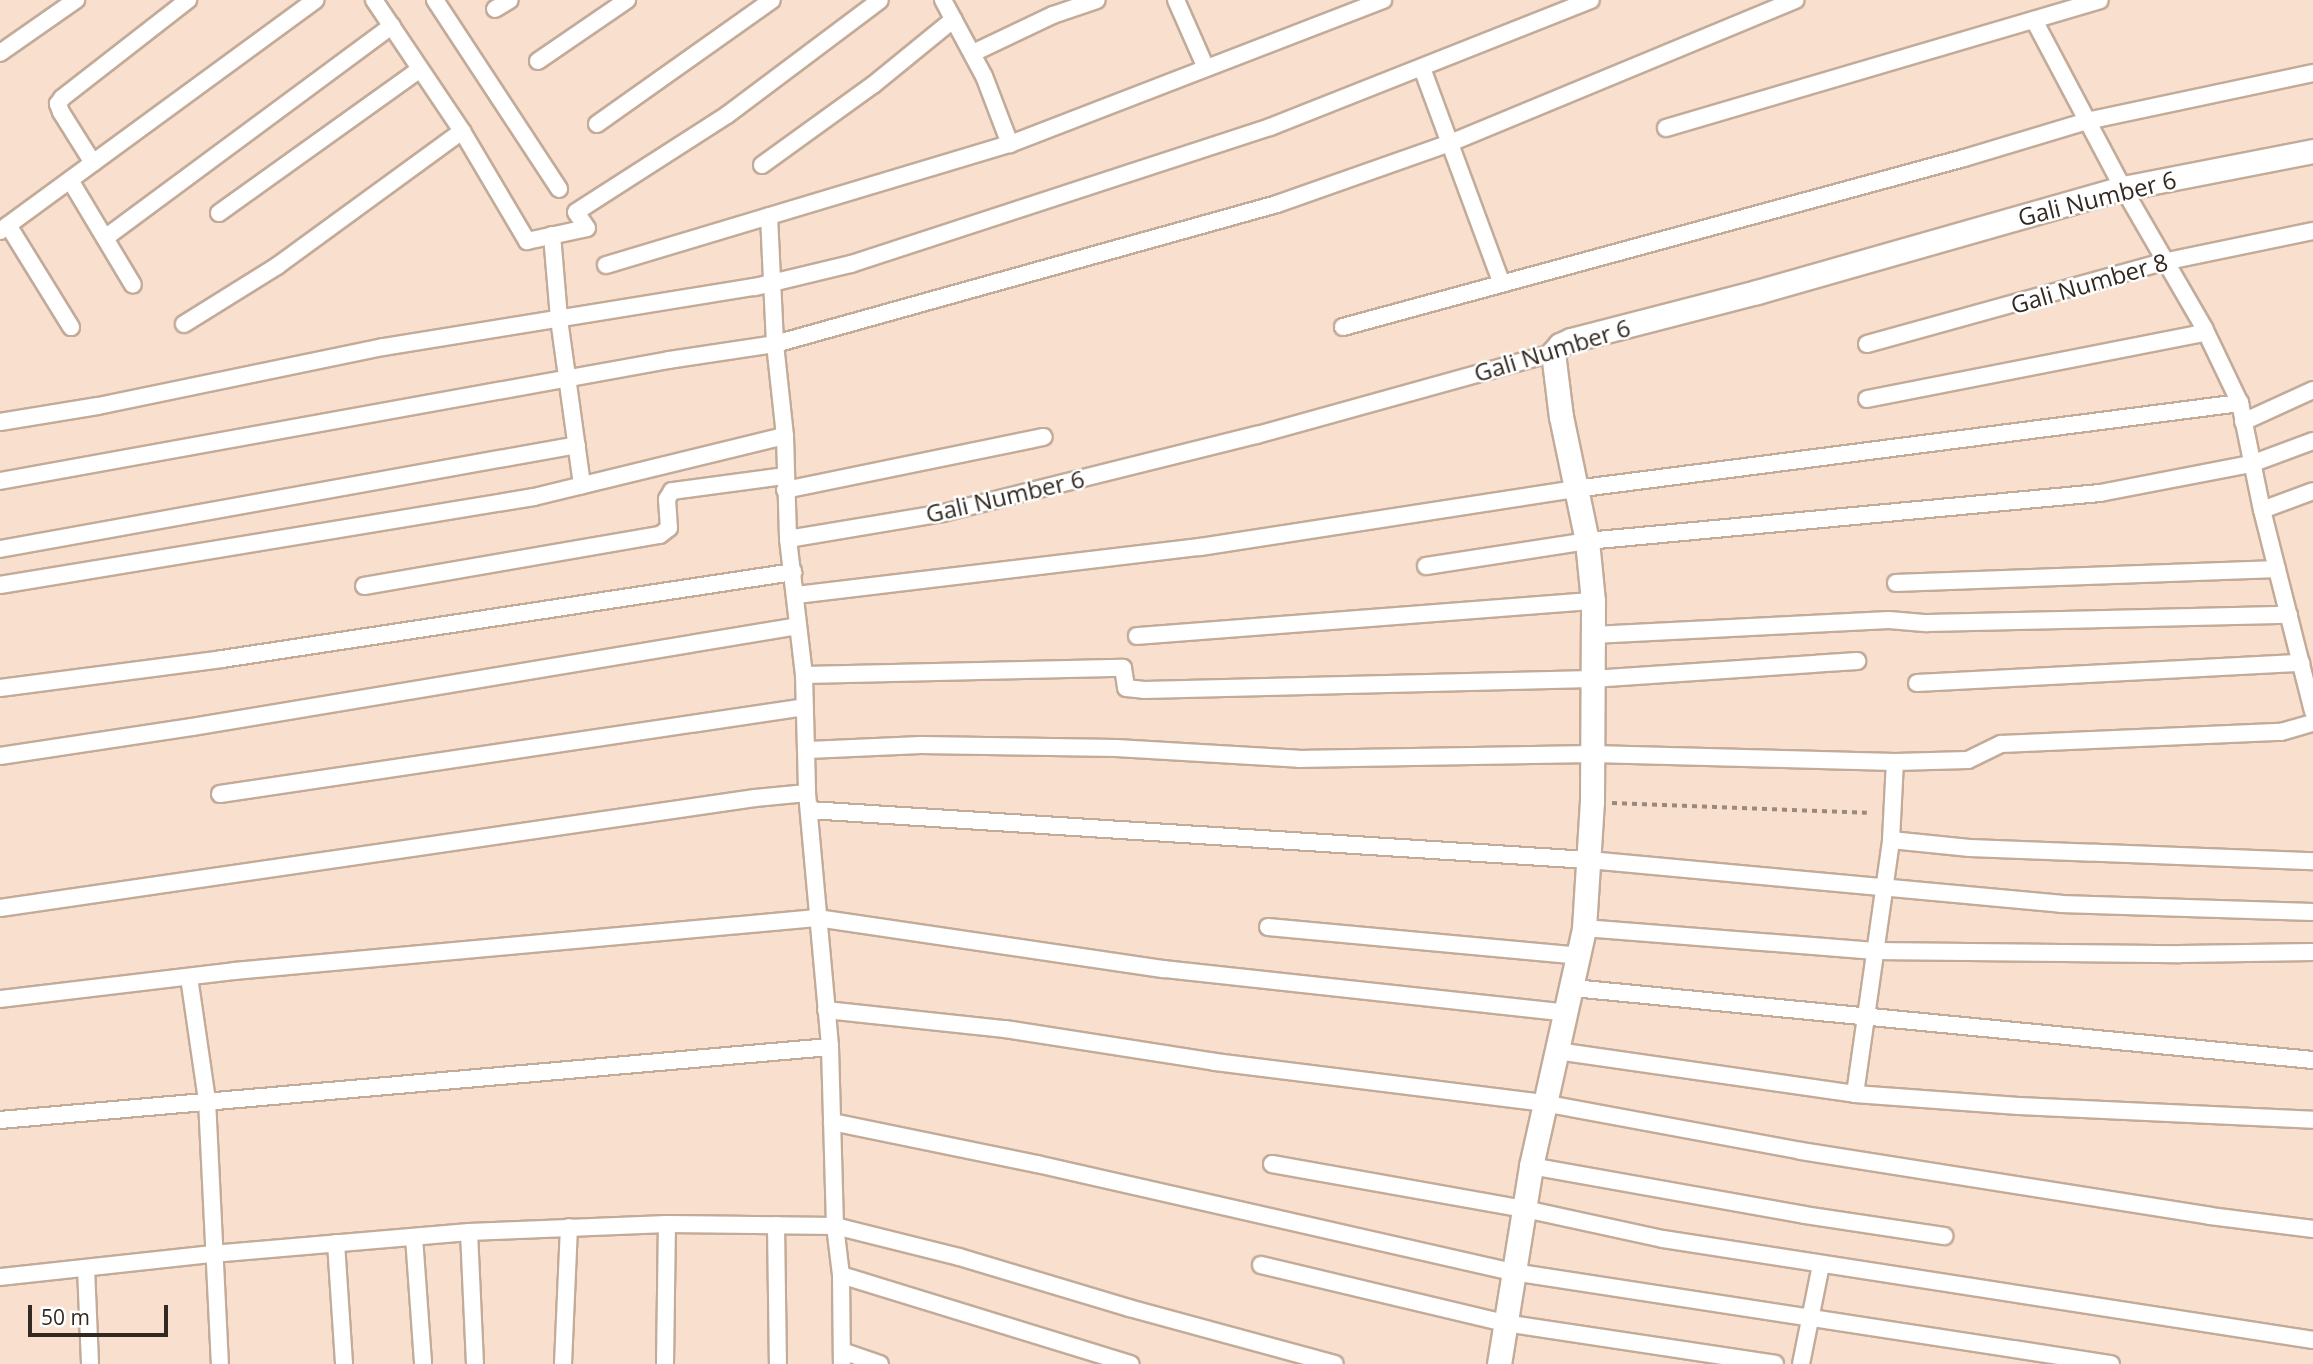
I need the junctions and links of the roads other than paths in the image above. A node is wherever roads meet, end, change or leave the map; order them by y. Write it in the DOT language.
graph roads {
  1 [pos="188,0"];
  2 [pos="374,0"];
  3 [pos="435,0"];
  4 [pos="510,0"];
  5 [pos="627,0"];
  6 [pos="772,0"];
  7 [pos="880,0"];
  8 [pos="943,0"];
  9 [pos="1097,0"];
  10 [pos="1176,0"];
  11 [pos="1383,0"];
  12 [pos="1591,0"];
  13 [pos="1796,0"];
  14 [pos="2100,0"];
  15 [pos="68,2"];
  16 [pos="305,3"];
  17 [pos="495,9"];
  18 [pos="954,19"];
  19 [pos="2034,20"];
  20 [pos="391,26"];
  21 [pos="0,53"];
  22 [pos="973,53"];
  23 [pos="538,61"];
  24 [pos="1206,68"];
  25 [pos="1422,68"];
  26 [pos="421,69"];
  27 [pos="2313,73"];
  28 [pos="2087,121"];
  29 [pos="597,124"];
  30 [pos="1666,128"];
  31 [pos="462,131"];
  32 [pos="1450,143"];
  33 [pos="1010,144"];
  34 [pos="2313,151"];
  35 [pos="93,163"];
  36 [pos="762,165"];
  37 [pos="70,180"];
  38 [pos="2123,188"];
  39 [pos="559,189"];
  40 [pos="219,213"];
  41 [pos="769,216"];
  42 [pos="4,228"];
  43 [pos="2313,231"];
  44 [pos="552,235"];
  45 [pos="105,238"];
  46 [pos="2164,262"];
  47 [pos="606,265"];
  48 [pos="772,283"];
  49 [pos="1502,284"];
  50 [pos="133,285"];
  51 [pos="559,319"];
  52 [pos="184,324"];
  53 [pos="71,327"];
  54 [pos="1343,327"];
  55 [pos="2204,328"];
  56 [pos="775,344"];
  57 [pos="1867,344"];
  58 [pos="1553,352"];
  59 [pos="567,378"];
  60 [pos="2313,390"];
  61 [pos="1867,399"];
  62 [pos="2240,404"];
  63 [pos="0,422"];
  64 [pos="2243,422"];
  65 [pos="785,436"];
  66 [pos="1044,436"];
  67 [pos="2313,441"];
  68 [pos="577,444"];
  69 [pos="2251,464"];
  70 [pos="0,481"];
  71 [pos="785,483"];
  72 [pos="582,485"];
  73 [pos="1575,489"];
  74 [pos="2313,491"];
  75 [pos="2262,510"];
  76 [pos="788,539"];
  77 [pos="1587,541"];
  78 [pos="0,548"];
  79 [pos="1426,566"];
  80 [pos="2277,569"];
  81 [pos="793,572"];
  82 [pos="1896,583"];
  83 [pos="0,584"];
  84 [pos="364,586"];
  85 [pos="796,595"];
  86 [pos="1593,601"];
  87 [pos="2289,615"];
  88 [pos="798,626"];
  89 [pos="1593,635"];
  90 [pos="1137,636"];
  91 [pos="1857,661"];
  92 [pos="2301,663"];
  93 [pos="804,675"];
  94 [pos="1592,679"];
  95 [pos="1917,683"];
  96 [pos="0,688"];
  97 [pos="805,707"];
  98 [pos="2313,712"];
  99 [pos="2313,723"];
  100 [pos="808,750"];
  101 [pos="1592,754"];
  102 [pos="0,756"];
  103 [pos="1895,762"];
  104 [pos="807,793"];
  105 [pos="220,794"];
  106 [pos="808,810"];
  107 [pos="1891,840"];
  108 [pos="1589,860"];
  109 [pos="2313,861"];
  110 [pos="1884,888"];
  111 [pos="0,908"];
  112 [pos="2313,912"];
  113 [pos="817,918"];
  114 [pos="1268,927"];
  115 [pos="1584,928"];
  116 [pos="1875,951"];
  117 [pos="2313,953"];
  118 [pos="1579,956"];
  119 [pos="189,977"];
  120 [pos="1573,988"];
  121 [pos="0,999"];
  122 [pos="825,1010"];
  123 [pos="1566,1013"];
  124 [pos="1866,1017"];
  125 [pos="830,1047"];
  126 [pos="1557,1051"];
  127 [pos="2313,1060"];
  128 [pos="1855,1094"];
  129 [pos="207,1100"];
  130 [pos="1543,1102"];
  131 [pos="0,1120"];
  132 [pos="2313,1120"];
  133 [pos="832,1122"];
  134 [pos="1272,1164"];
  135 [pos="1531,1166"];
  136 [pos="1525,1209"];
  137 [pos="667,1224"];
  138 [pos="776,1225"];
  139 [pos="835,1226"];
  140 [pos="569,1227"];
  141 [pos="2313,1229"];
  142 [pos="469,1232"];
  143 [pos="1944,1236"];
  144 [pos="414,1237"];
  145 [pos="336,1243"];
  146 [pos="212,1254"];
  147 [pos="1261,1265"];
  148 [pos="1821,1265"];
  149 [pos="86,1268"];
  150 [pos="1513,1272"];
  151 [pos="841,1275"];
  152 [pos="0,1277"];
  153 [pos="1811,1319"];
  154 [pos="1505,1323"];
  155 [pos="2313,1340"];
  156 [pos="842,1357"];
  157 [pos="90,1364"];
  158 [pos="220,1364"];
  159 [pos="344,1364"];
  160 [pos="423,1364"];
  161 [pos="475,1364"];
  162 [pos="564,1364"];
  163 [pos="665,1364"];
  164 [pos="778,1364"];
  165 [pos="880,1364"];
  166 [pos="1131,1364"];
  167 [pos="1335,1364"];
  168 [pos="1499,1364"];
  169 [pos="1774,1364"];
  170 [pos="1801,1364"];
  171 [pos="2111,1364"];
  1 -- 35 [label="street"];
  2 -- 20 [label="street"];
  3 -- 39 [label="street"];
  4 -- 17 [label="street"];
  5 -- 23 [label="street"];
  6 -- 29 [label="street"];
  7 -- 44 [label="street"];
  8 -- 18 [label="street"];
  9 -- 22 [label="street"];
  10 -- 24 [label="street"];
  11 -- 24 [label="street"];
  12 -- 25 [label="street"];
  13 -- 32 [label="street"];
  14 -- 19 [label="street"];
  15 -- 21 [label="street"];
  16 -- 35 [label="street"];
  18 -- 22 [label="street"];
  18 -- 36 [label="street"];
  19 -- 28 [label="street"];
  19 -- 30 [label="street"];
  20 -- 26 [label="street"];
  20 -- 45 [label="street"];
  22 -- 33 [label="street"];
  24 -- 33 [label="street"];
  25 -- 32 [label="street"];
  25 -- 48 [label="street"];
  26 -- 31 [label="street"];
  26 -- 40 [label="street"];
  27 -- 28 [label="street"];
  28 -- 38 [label="street"];
  28 -- 49 [label="street"];
  31 -- 44 [label="street"];
  31 -- 52 [label="street"];
  32 -- 49 [label="street"];
  32 -- 56 [label="street"];
  33 -- 41 [label="street"];
  34 -- 38 [label="street, Gali Number 6"];
  35 -- 37 [label="street"];
  37 -- 42 [label="street"];
  37 -- 45 [label="street"];
  38 -- 46 [label="street"];
  38 -- 58 [label="street, Gali Number 6"];
  41 -- 47 [label="street"];
  41 -- 48 [label="street"];
  42 -- 53 [label="street"];
  43 -- 46 [label="street, Gali Number 8"];
  44 -- 51 [label="street"];
  45 -- 50 [label="street"];
  46 -- 55 [label="street"];
  46 -- 57 [label="street, Gali Number 8"];
  48 -- 51 [label="street"];
  48 -- 56 [label="street"];
  49 -- 54 [label="street"];
  51 -- 59 [label="street"];
  51 -- 63 [label="street"];
  55 -- 61 [label="street"];
  55 -- 62 [label="street"];
  56 -- 59 [label="street"];
  56 -- 65 [label="street"];
  58 -- 73 [label="street"];
  58 -- 76 [label="street, Gali Number 6"];
  59 -- 68 [label="street"];
  59 -- 70 [label="street"];
  60 -- 64 [label="street"];
  62 -- 64 [label="street"];
  62 -- 73 [label="street"];
  64 -- 69 [label="street"];
  65 -- 71 [label="street"];
  65 -- 72 [label="street"];
  66 -- 71 [label="street"];
  67 -- 69 [label="street"];
  68 -- 72 [label="street"];
  68 -- 78 [label="street"];
  69 -- 75 [label="street"];
  69 -- 77 [label="street"];
  71 -- 76 [label="street"];
  71 -- 84 [label="street"];
  72 -- 83 [label="street"];
  73 -- 77 [label="street"];
  73 -- 85 [label="street"];
  74 -- 75 [label="street"];
  75 -- 80 [label="street"];
  76 -- 81 [label="street"];
  77 -- 79 [label="street"];
  77 -- 86 [label="street"];
  80 -- 82 [label="street"];
  80 -- 87 [label="street"];
  81 -- 85 [label="street"];
  81 -- 96 [label="street"];
  85 -- 88 [label="street"];
  86 -- 89 [label="street"];
  86 -- 90 [label="street"];
  87 -- 89 [label="street"];
  87 -- 92 [label="street"];
  88 -- 93 [label="street"];
  88 -- 102 [label="street"];
  89 -- 94 [label="street"];
  91 -- 94 [label="street"];
  92 -- 95 [label="street"];
  92 -- 98 [label="street"];
  93 -- 94 [label="street"];
  93 -- 97 [label="street"];
  94 -- 101 [label="street"];
  97 -- 100 [label="street"];
  97 -- 105 [label="street"];
  99 -- 103 [label="street"];
  100 -- 101 [label="street"];
  100 -- 104 [label="street"];
  101 -- 103 [label="street"];
  101 -- 108 [label="street"];
  103 -- 107 [label="street"];
  104 -- 106 [label="street"];
  104 -- 111 [label="street"];
  106 -- 108 [label="street"];
  106 -- 113 [label="street"];
  107 -- 109 [label="street"];
  107 -- 110 [label="street"];
  108 -- 110 [label="street"];
  108 -- 115 [label="street"];
  110 -- 112 [label="street"];
  110 -- 116 [label="street"];
  113 -- 119 [label="street"];
  113 -- 122 [label="street"];
  113 -- 123 [label="street"];
  114 -- 118 [label="street"];
  115 -- 116 [label="street"];
  115 -- 118 [label="street"];
  116 -- 117 [label="street"];
  116 -- 124 [label="street"];
  118 -- 120 [label="street"];
  119 -- 121 [label="street"];
  119 -- 129 [label="street"];
  120 -- 123 [label="street"];
  120 -- 124 [label="street"];
  122 -- 125 [label="street"];
  122 -- 130 [label="street"];
  123 -- 126 [label="street"];
  124 -- 127 [label="street"];
  124 -- 128 [label="street"];
  125 -- 129 [label="street"];
  125 -- 133 [label="street"];
  126 -- 128 [label="street"];
  126 -- 130 [label="street"];
  128 -- 132 [label="street"];
  129 -- 131 [label="street"];
  129 -- 146 [label="street"];
  130 -- 135 [label="street"];
  130 -- 141 [label="street"];
  133 -- 139 [label="street"];
  133 -- 150 [label="street"];
  134 -- 136 [label="street"];
  135 -- 136 [label="street"];
  135 -- 143 [label="street"];
  136 -- 148 [label="street"];
  136 -- 150 [label="street"];
  137 -- 138 [label="street"];
  137 -- 140 [label="street"];
  137 -- 163 [label="street"];
  138 -- 139 [label="street"];
  138 -- 164 [label="street"];
  139 -- 151 [label="street"];
  139 -- 167 [label="street"];
  140 -- 142 [label="street"];
  140 -- 162 [label="street"];
  142 -- 144 [label="street"];
  142 -- 161 [label="street"];
  144 -- 145 [label="street"];
  144 -- 160 [label="street"];
  145 -- 146 [label="street"];
  145 -- 159 [label="street"];
  146 -- 149 [label="street"];
  146 -- 158 [label="street"];
  147 -- 154 [label="street"];
  148 -- 153 [label="street"];
  148 -- 155 [label="street"];
  149 -- 152 [label="street"];
  149 -- 157 [label="street"];
  150 -- 153 [label="street"];
  150 -- 154 [label="street"];
  151 -- 156 [label="street"];
  151 -- 166 [label="street"];
  153 -- 170 [label="street"];
  153 -- 171 [label="street"];
  154 -- 168 [label="street"];
  154 -- 169 [label="street"];
  156 -- 165 [label="street"];
}
